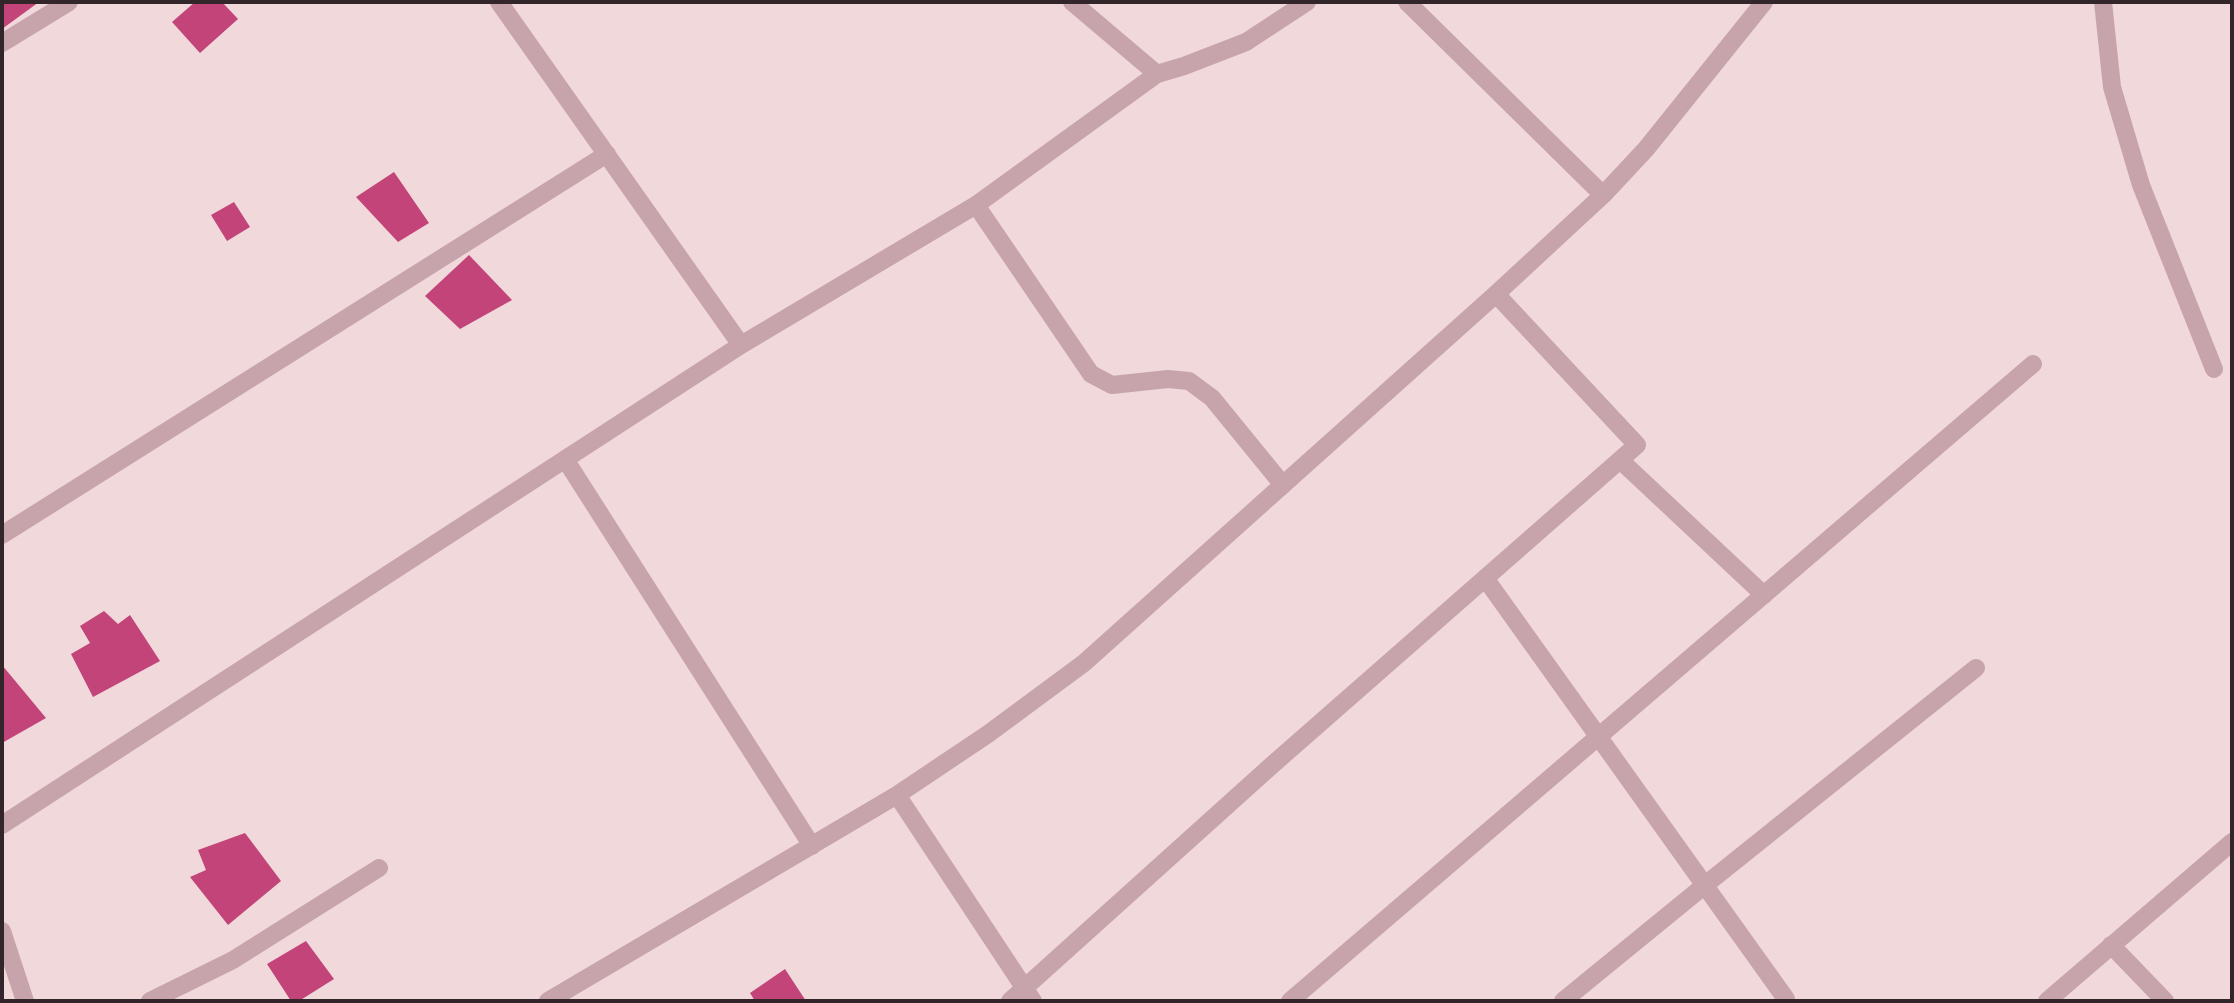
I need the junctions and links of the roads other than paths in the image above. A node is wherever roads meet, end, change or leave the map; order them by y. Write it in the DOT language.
graph roads {
  1 [pos="69,2"];
  2 [pos="499,2"];
  3 [pos="1072,2"];
  4 [pos="1307,2"];
  5 [pos="1407,2"];
  6 [pos="1764,2"];
  7 [pos="2103,2"];
  8 [pos="2,43"];
  9 [pos="1157,74"];
  10 [pos="607,154"];
  11 [pos="1603,195"];
  12 [pos="976,205"];
  13 [pos="1496,294"];
  14 [pos="741,345"];
  15 [pos="2033,364"];
  16 [pos="2214,369"];
  17 [pos="565,459"];
  18 [pos="1620,460"];
  19 [pos="1283,485"];
  20 [pos="2,535"];
  21 [pos="1485,578"];
  22 [pos="1764,594"];
  23 [pos="1976,668"];
  24 [pos="1599,737"];
  25 [pos="897,795"];
  26 [pos="2,825"];
  27 [pos="2232,842"];
  28 [pos="812,846"];
  29 [pos="379,868"];
  30 [pos="1705,885"];
  31 [pos="2,931"];
  32 [pos="2110,944"];
  33 [pos="1029,995"];
  34 [pos="25,1001"];
  35 [pos="150,1001"];
  36 [pos="548,1001"];
  37 [pos="1010,1001"];
  38 [pos="1290,1001"];
  39 [pos="1563,1001"];
  40 [pos="1784,1001"];
  41 [pos="2047,1001"];
  42 [pos="2165,1001"];
  1 -- 8 [label="street"];
  2 -- 10 [label="street"];
  3 -- 9 [label="street"];
  4 -- 9 [label="street"];
  5 -- 11 [label="street"];
  6 -- 11 [label="street"];
  7 -- 16 [label="street"];
  9 -- 12 [label="street"];
  10 -- 14 [label="street"];
  10 -- 20 [label="street"];
  11 -- 13 [label="street"];
  12 -- 14 [label="street"];
  12 -- 19 [label="street"];
  13 -- 18 [label="street"];
  13 -- 19 [label="street"];
  14 -- 17 [label="street"];
  15 -- 22 [label="street"];
  17 -- 26 [label="street"];
  17 -- 28 [label="street"];
  18 -- 21 [label="street"];
  18 -- 22 [label="street"];
  19 -- 25 [label="street"];
  21 -- 24 [label="street"];
  21 -- 33 [label="street"];
  22 -- 24 [label="street"];
  23 -- 30 [label="street"];
  24 -- 30 [label="street"];
  24 -- 38 [label="street"];
  25 -- 28 [label="street"];
  25 -- 33 [label="street"];
  27 -- 32 [label="street"];
  28 -- 36 [label="street"];
  29 -- 35 [label="street"];
  30 -- 39 [label="street"];
  30 -- 40 [label="street"];
  31 -- 34 [label="street"];
  32 -- 41 [label="street"];
  32 -- 42 [label="street"];
  33 -- 37 [label="street"];
}
